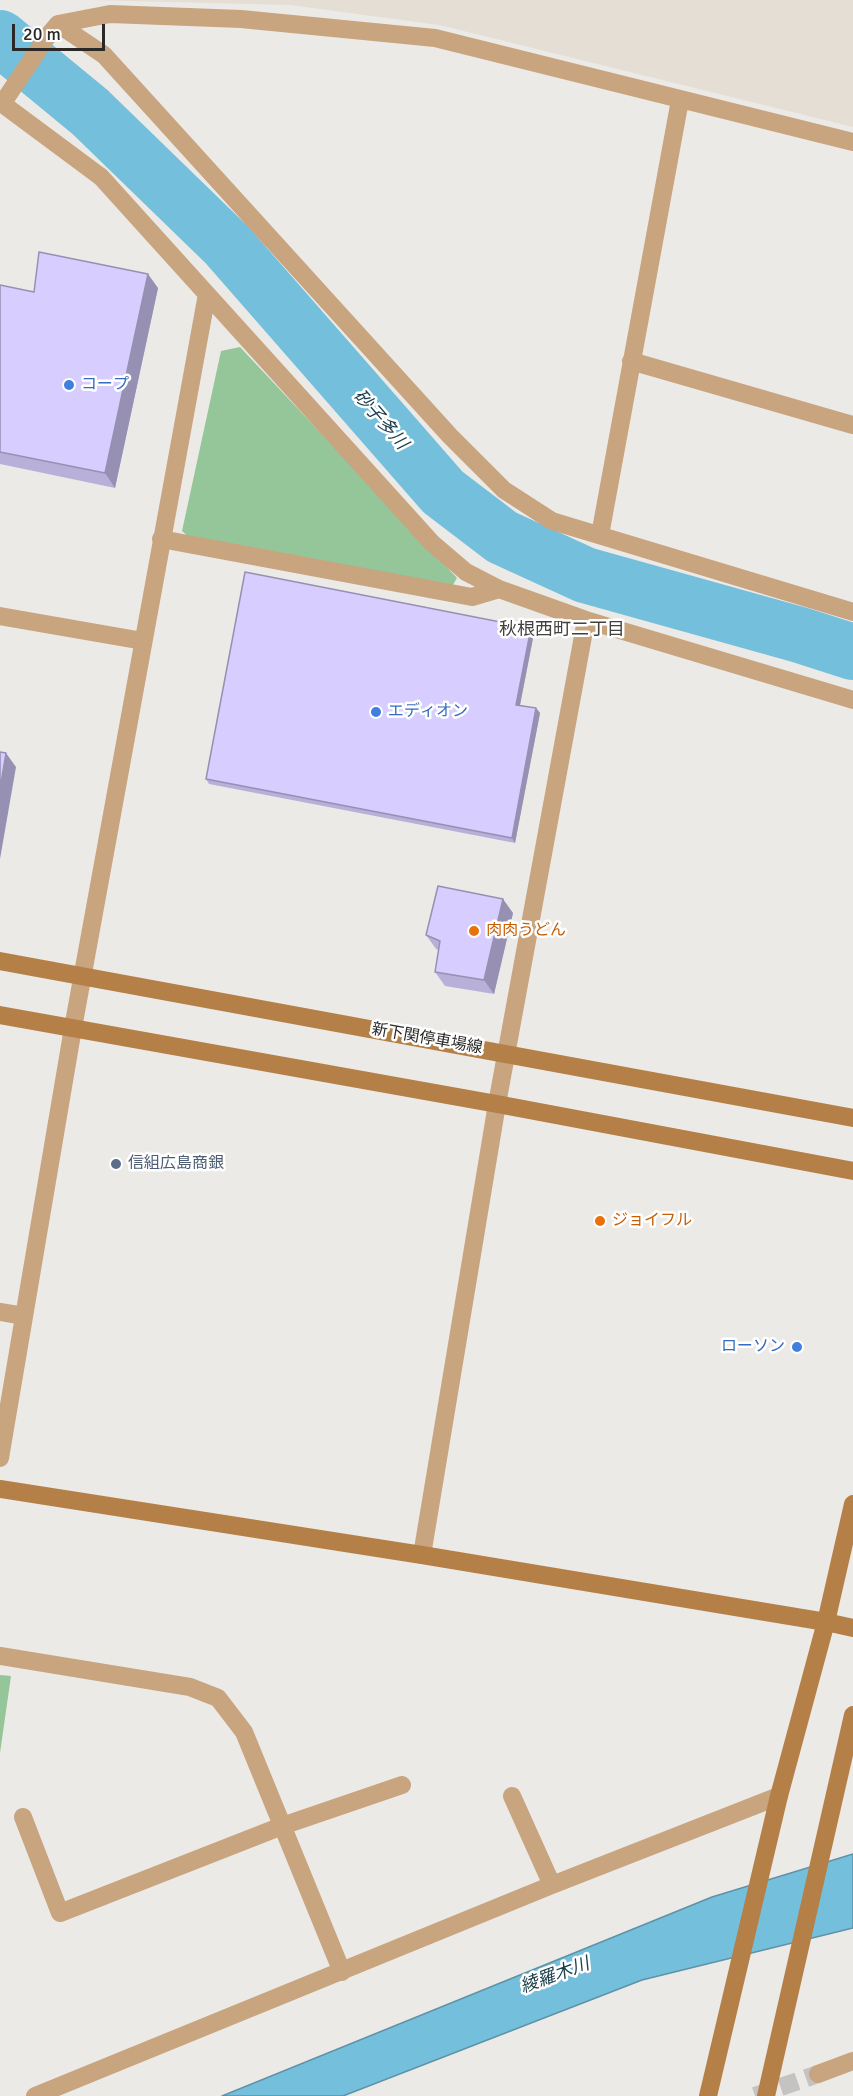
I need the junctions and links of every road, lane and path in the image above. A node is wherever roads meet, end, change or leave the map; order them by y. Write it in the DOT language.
graph roads {
  1 [pos="52,30"];
  2 [pos="4,100"];
  3 [pos="680,100"];
  4 [pos="853,142"];
  5 [pos="207,294"];
  6 [pos="631,361"];
  7 [pos="853,425"];
  8 [pos="600,535"];
  9 [pos="161,539"];
  10 [pos="499,589"];
  11 [pos="853,612"];
  12 [pos="0,616"];
  13 [pos="586,620"];
  14 [pos="142,641"];
  15 [pos="853,699"];
  16 [pos="0,961"];
  17 [pos="83,976"];
  18 [pos="0,1015"];
  19 [pos="73,1028"];
  20 [pos="508,1054"];
  21 [pos="497,1104"];
  22 [pos="853,1118"];
  23 [pos="853,1171"];
  24 [pos="0,1312"];
  25 [pos="24,1316"];
  26 [pos="0,1458"];
  27 [pos="0,1489"];
  28 [pos="853,1504"];
  29 [pos="422,1555"];
  30 [pos="826,1622"];
  31 [pos="853,1628"];
  32 [pos="0,1656"];
  33 [pos="853,1715"];
  34 [pos="402,1785"];
  35 [pos="512,1796"];
  36 [pos="779,1796"];
  37 [pos="23,1817"];
  38 [pos="282,1826"];
  39 [pos="552,1885"];
  40 [pos="342,1972"];
  41 [pos="853,2061"];
  42 [pos="818,2074"];
  43 [pos="35,2096"];
  44 [pos="708,2096"];
  45 [pos="766,2096"];
  1 -- 2 [label="street"];
  1 -- 3 [label="street"];
  1 -- 8 [label="street"];
  2 -- 5 [label="street"];
  3 -- 4 [label="street"];
  3 -- 6 [label="street"];
  5 -- 9 [label="street"];
  5 -- 10 [label="street"];
  6 -- 7 [label="street"];
  6 -- 8 [label="street"];
  8 -- 11 [label="street"];
  9 -- 10 [label="street"];
  9 -- 14 [label="street"];
  10 -- 13 [label="street"];
  12 -- 14 [label="street"];
  13 -- 15 [label="street"];
  13 -- 20 [label="street"];
  14 -- 17 [label="street"];
  16 -- 17 [label="street, 新下関停車場線"];
  17 -- 19 [label="street"];
  17 -- 20 [label="street, 新下関停車場線"];
  18 -- 19 [label="street"];
  19 -- 21 [label="street"];
  19 -- 25 [label="street"];
  20 -- 21 [label="street"];
  20 -- 22 [label="street, 新下関停車場線"];
  21 -- 23 [label="street"];
  21 -- 29 [label="street"];
  24 -- 25 [label="street"];
  25 -- 26 [label="street"];
  27 -- 29 [label="street"];
  28 -- 30 [label="street"];
  29 -- 30 [label="street"];
  30 -- 31 [label="street"];
  30 -- 36 [label="street"];
  32 -- 38 [label="street"];
  33 -- 45 [label="street"];
  34 -- 38 [label="street"];
  35 -- 39 [label="street"];
  36 -- 39 [label="street"];
  36 -- 44 [label="street"];
  37 -- 38 [label="street"];
  38 -- 40 [label="street"];
  39 -- 40 [label="street"];
  40 -- 43 [label="street"];
  41 -- 42 [label="street"];
}
